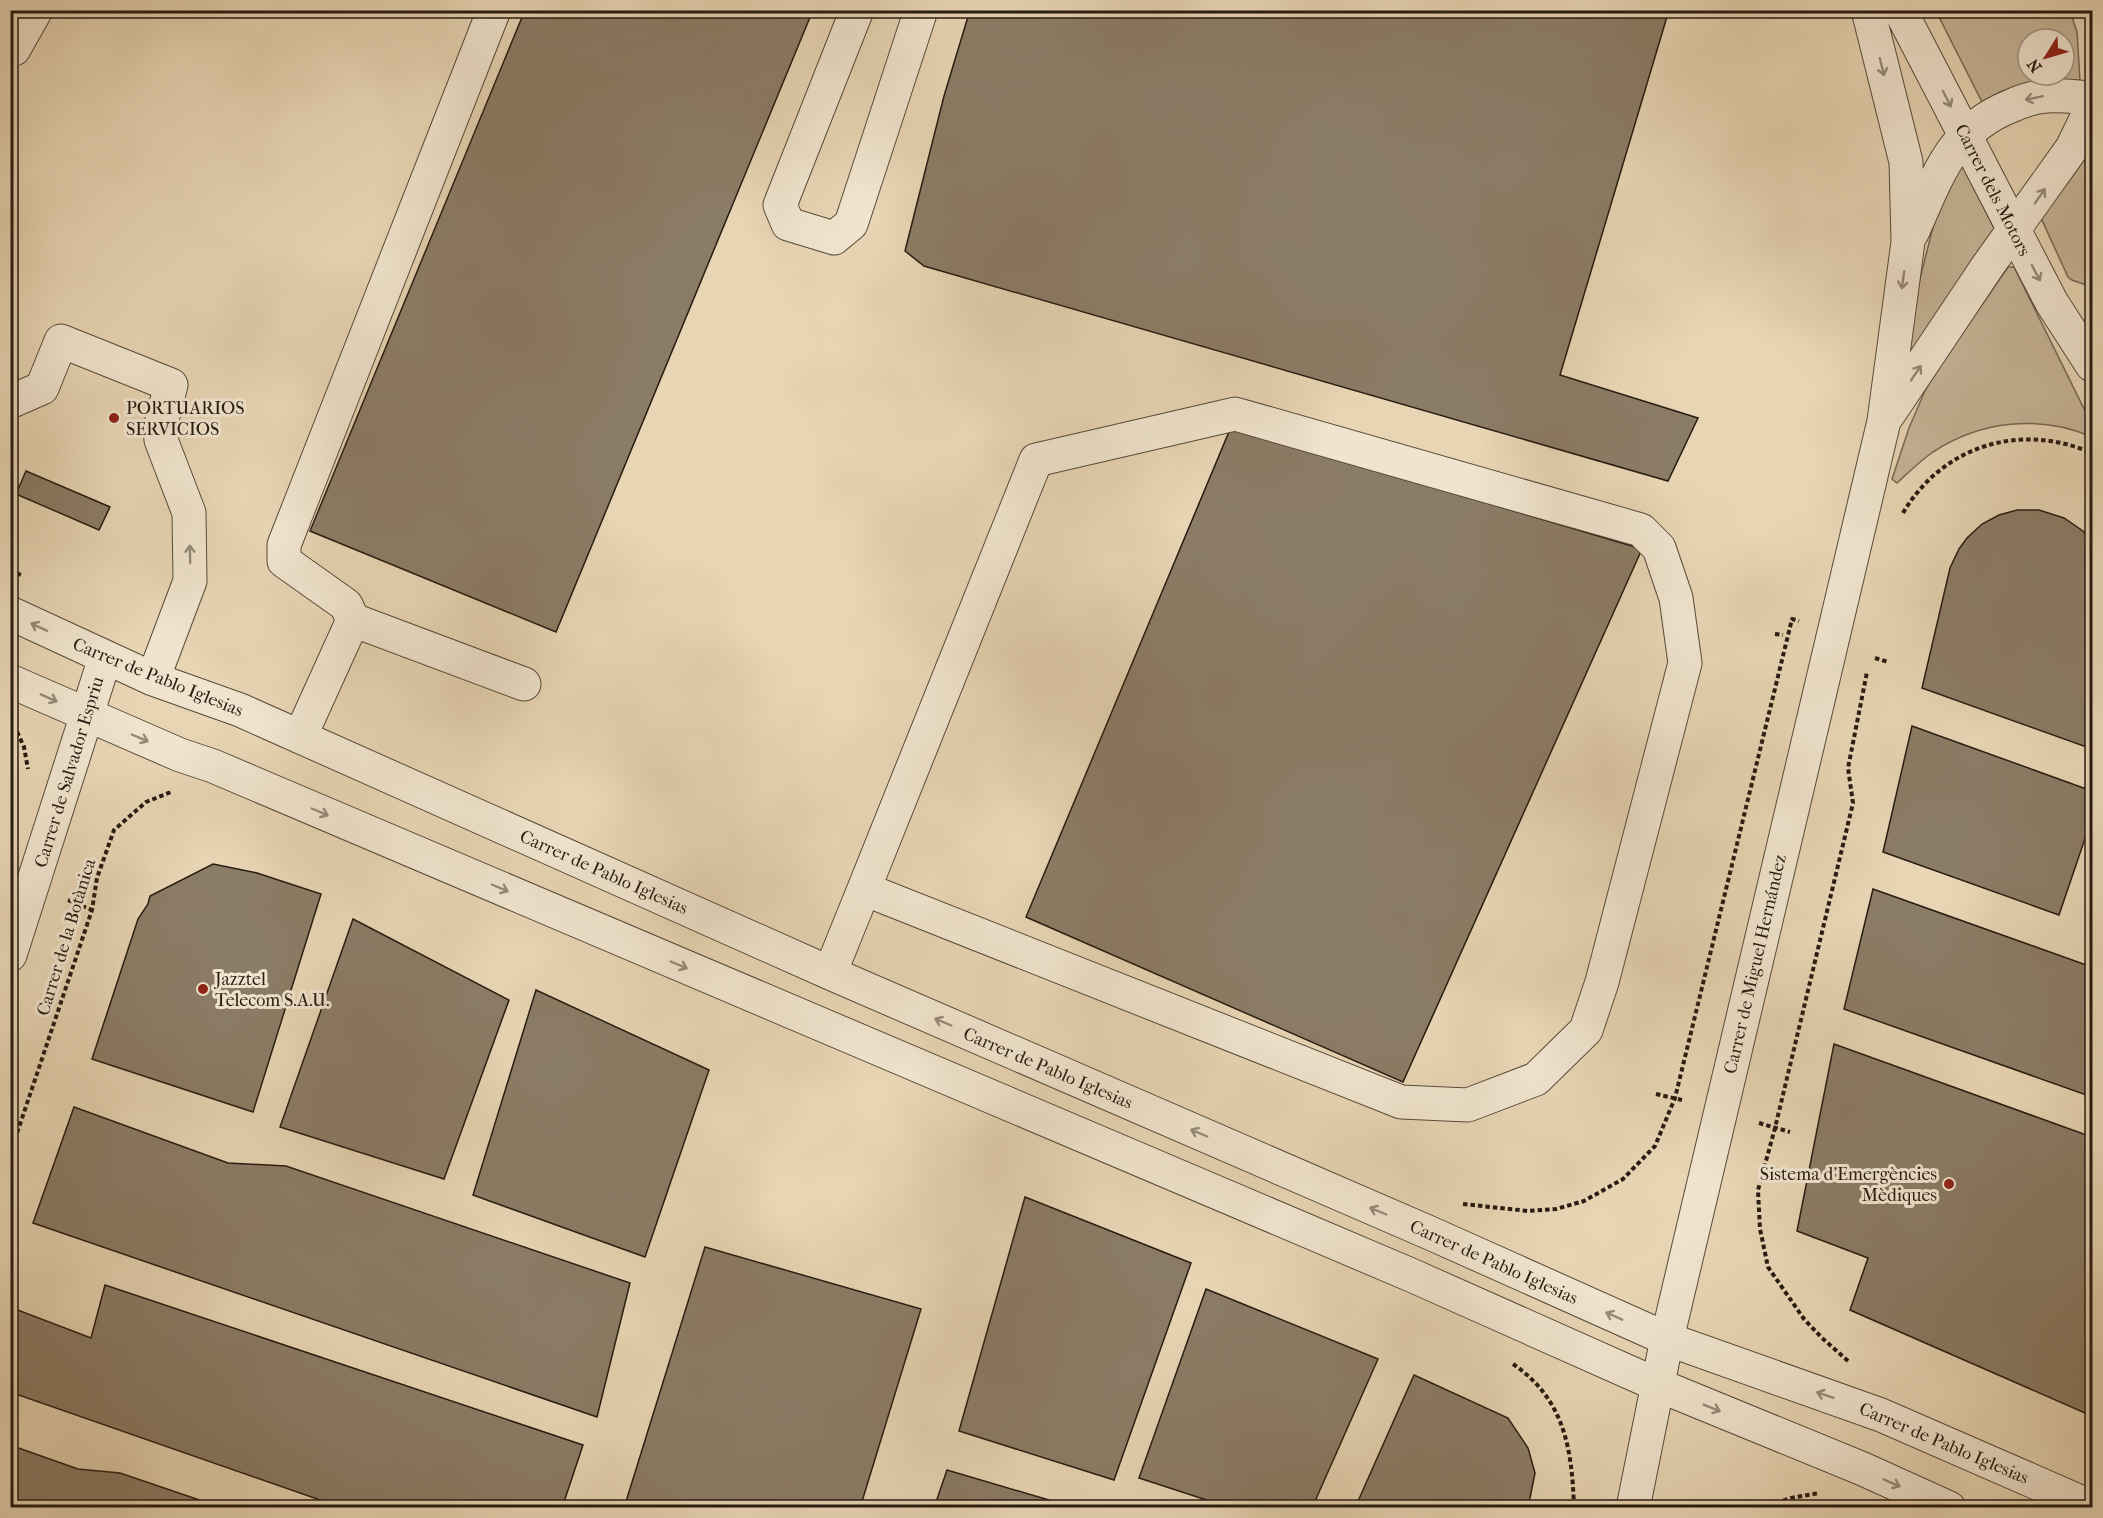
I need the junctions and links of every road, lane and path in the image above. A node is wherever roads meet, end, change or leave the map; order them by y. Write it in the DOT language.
graph roads {
  1 [pos="36,10"];
  2 [pos="494,10"];
  3 [pos="857,10"];
  4 [pos="921,10"];
  5 [pos="1868,10"];
  6 [pos="1900,10"];
  7 [pos="10,48"];
  8 [pos="2092,98"];
  9 [pos="2092,107"];
  10 [pos="1964,134"];
  11 [pos="2014,231"];
  12 [pos="1908,242"];
  13 [pos="2092,365"];
  14 [pos="10,402"];
  15 [pos="1884,421"];
  16 [pos="2092,453"];
  17 [pos="1902,519"];
  18 [pos="10,614"];
  19 [pos="353,620"];
  20 [pos="1798,621"];
  21 [pos="1775,634"];
  22 [pos="1783,635"];
  23 [pos="105,657"];
  24 [pos="1875,658"];
  25 [pos="1888,662"];
  26 [pos="1867,669"];
  27 [pos="153,679"];
  28 [pos="10,681"];
  29 [pos="524,684"];
  30 [pos="87,714"];
  31 [pos="300,737"];
  32 [pos="179,789"];
  33 [pos="864,889"];
  34 [pos="10,955"];
  35 [pos="830,973"];
  36 [pos="1656,1094"];
  37 [pos="1675,1098"];
  38 [pos="1682,1100"];
  39 [pos="1759,1123"];
  40 [pos="1775,1128"];
  41 [pos="1791,1132"];
  42 [pos="10,1154"];
  43 [pos="1453,1202"];
  44 [pos="1667,1339"];
  45 [pos="1508,1361"];
  46 [pos="1855,1368"];
  47 [pos="1658,1385"];
  48 [pos="1820,1493"];
  49 [pos="2092,1507"];
  50 [pos="1574,1508"];
  51 [pos="1633,1508"];
  52 [pos="1762,1508"];
  53 [pos="1949,1508"];
  1 -- 7 [label="street"];
  2 -- 19 [label="street"];
  3 -- 4 [label="street"];
  5 -- 12 [label="street, Carrer de Miguel Hernández, one-way"];
  6 -- 10 [label="street, Carrer dels Motors, one-way"];
  8 -- 10 [label="street, Carrer de Miguel Hernández, one-way"];
  11 -- 9 [label="street, Carrer de Miguel Hernández, one-way"];
  10 -- 11 [label="street, Carrer dels Motors"];
  10 -- 12 [label="street, Carrer de Miguel Hernández"];
  11 -- 13 [label="street, Carrer dels Motors, one-way"];
  15 -- 11 [label="street, Carrer de Miguel Hernández, one-way"];
  12 -- 15 [label="street, Carrer de Miguel Hernández, one-way"];
  27 -- 14 [label="street, one-way"];
  15 -- 44 [label="street, Carrer de Miguel Hernández"];
  16 -- 17 [label="path"];
  23 -- 18 [label="street, Carrer de Pablo Iglesias, one-way"];
  19 -- 29 [label="street"];
  19 -- 31 [label="street"];
  20 -- 37 [label="path"];
  21 -- 22 [label="path"];
  23 -- 27 [label="street, Carrer de Pablo Iglesias"];
  23 -- 30 [label="street, Carrer de Salvador Espriu"];
  24 -- 25 [label="path"];
  26 -- 40 [label="path"];
  27 -- 31 [label="street, Carrer de Pablo Iglesias"];
  28 -- 30 [label="street, one-way"];
  30 -- 34 [label="street, Carrer de Salvador Espriu"];
  30 -- 47 [label="street, one-way"];
  31 -- 35 [label="street, Carrer de Pablo Iglesias"];
  32 -- 42 [label="path, Carrer de la Botànica"];
  33 -- 33 [label="street"];
  33 -- 35 [label="street"];
  44 -- 35 [label="street, Carrer de Pablo Iglesias, one-way"];
  36 -- 37 [label="path"];
  37 -- 38 [label="path"];
  37 -- 43 [label="path"];
  39 -- 40 [label="path"];
  40 -- 41 [label="path"];
  40 -- 46 [label="path"];
  44 -- 47 [label="street, Carrer de Miguel Hernández"];
  49 -- 44 [label="street, Carrer de Pablo Iglesias, one-way"];
  45 -- 50 [label="path"];
  47 -- 51 [label="street, Carrer de Miguel Hernández"];
  47 -- 53 [label="street, one-way"];
  48 -- 52 [label="path"];
}
